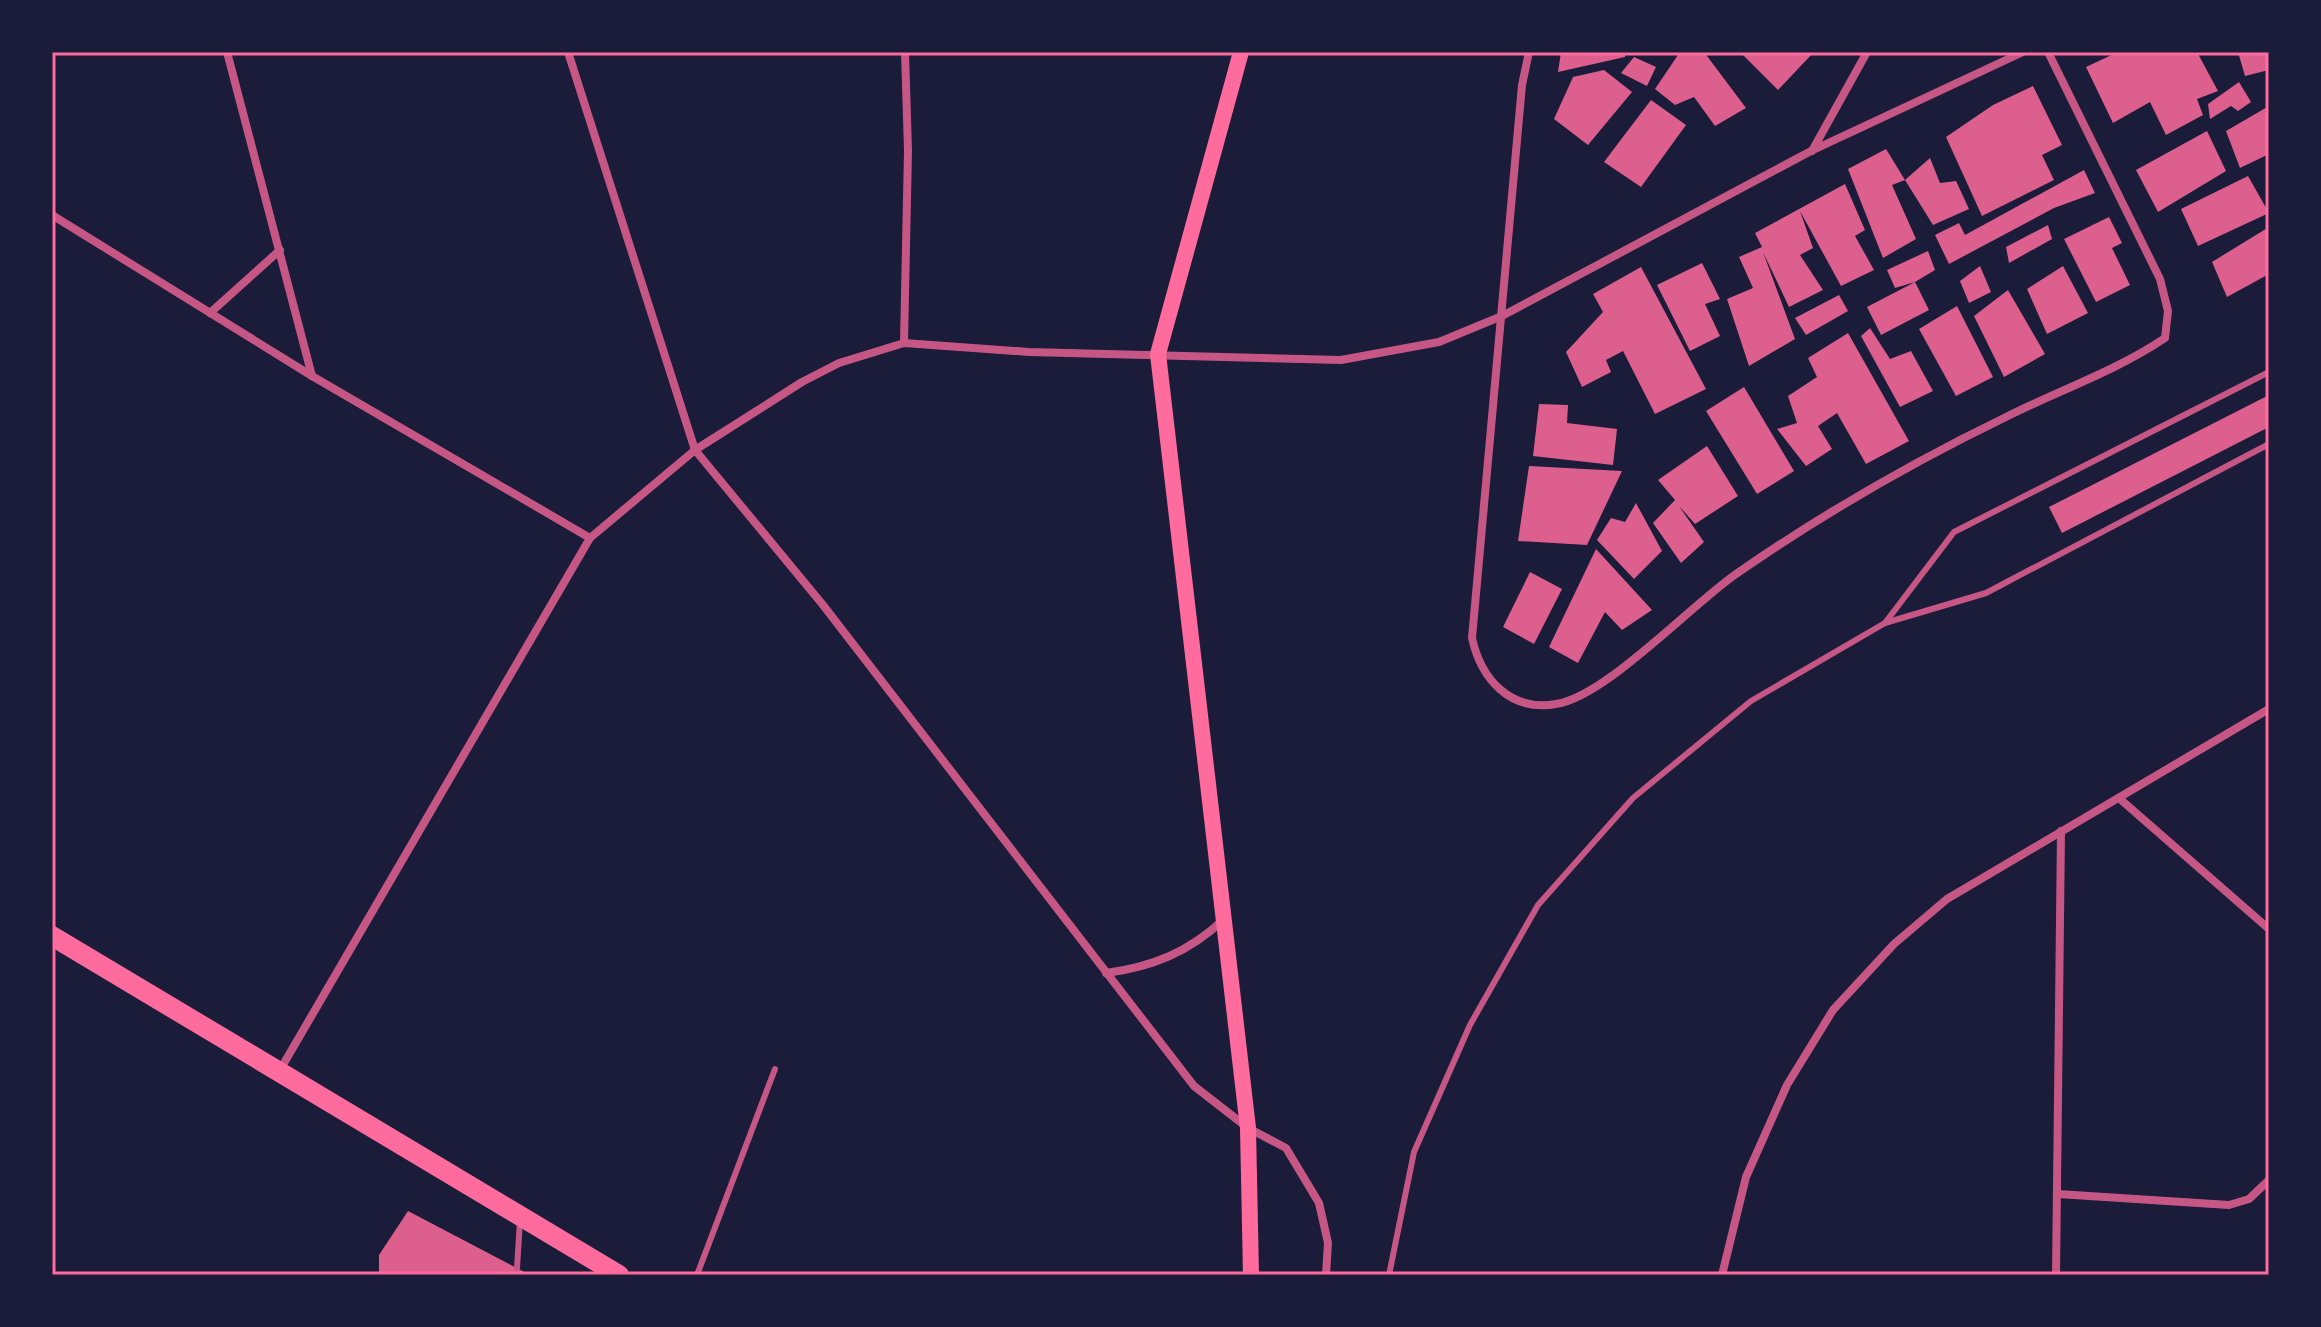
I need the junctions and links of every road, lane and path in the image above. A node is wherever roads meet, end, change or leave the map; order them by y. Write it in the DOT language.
graph roads {
  1 [pos="227,52"];
  2 [pos="568,52"];
  3 [pos="905,52"];
  4 [pos="1241,52"];
  5 [pos="1529,52"];
  6 [pos="1867,52"];
  7 [pos="2023,52"];
  8 [pos="2048,52"];
  9 [pos="1811,151"];
  10 [pos="52,215"];
  11 [pos="280,250"];
  12 [pos="210,313"];
  13 [pos="1502,316"];
  14 [pos="904,343"];
  15 [pos="1158,354"];
  16 [pos="2269,372"];
  17 [pos="312,376"];
  18 [pos="2269,444"];
  19 [pos="695,450"];
  20 [pos="590,538"];
  21 [pos="1885,623"];
  22 [pos="2269,709"];
  23 [pos="2120,799"];
  24 [pos="2061,831"];
  25 [pos="1226,918"];
  26 [pos="2269,929"];
  27 [pos="52,936"];
  28 [pos="1106,973"];
  29 [pos="775,1069"];
  30 [pos="279,1070"];
  31 [pos="1248,1128"];
  32 [pos="2269,1180"];
  33 [pos="2058,1194"];
  34 [pos="520,1215"];
  35 [pos="517,1268"];
  36 [pos="613,1273"];
  37 [pos="697,1275"];
  38 [pos="1251,1275"];
  39 [pos="1326,1275"];
  40 [pos="1389,1275"];
  41 [pos="1722,1275"];
  42 [pos="2056,1275"];
  1 -- 11 [label="street"];
  2 -- 19 [label="street"];
  3 -- 14 [label="street"];
  4 -- 15 [label="main road"];
  5 -- 13 [label="street"];
  6 -- 9 [label="street"];
  7 -- 9 [label="street"];
  8 -- 13 [label="street"];
  9 -- 13 [label="street"];
  10 -- 12 [label="street"];
  11 -- 12 [label="street"];
  11 -- 17 [label="street"];
  12 -- 17 [label="street"];
  13 -- 15 [label="street"];
  14 -- 15 [label="street"];
  14 -- 19 [label="street"];
  15 -- 25 [label="main road"];
  16 -- 21 [label="lane"];
  17 -- 20 [label="street"];
  18 -- 21 [label="lane"];
  19 -- 20 [label="street"];
  19 -- 28 [label="street"];
  20 -- 30 [label="street"];
  21 -- 40 [label="lane"];
  22 -- 23 [label="street"];
  23 -- 24 [label="street"];
  23 -- 26 [label="street"];
  24 -- 33 [label="street"];
  24 -- 41 [label="street"];
  25 -- 28 [label="street"];
  25 -- 31 [label="main road"];
  27 -- 30 [label="main road"];
  28 -- 31 [label="street"];
  29 -- 37 [label="lane"];
  30 -- 34 [label="main road"];
  31 -- 38 [label="main road"];
  31 -- 39 [label="street"];
  32 -- 33 [label="street"];
  33 -- 42 [label="street"];
  34 -- 35 [label="lane"];
  34 -- 36 [label="main road"];
}
